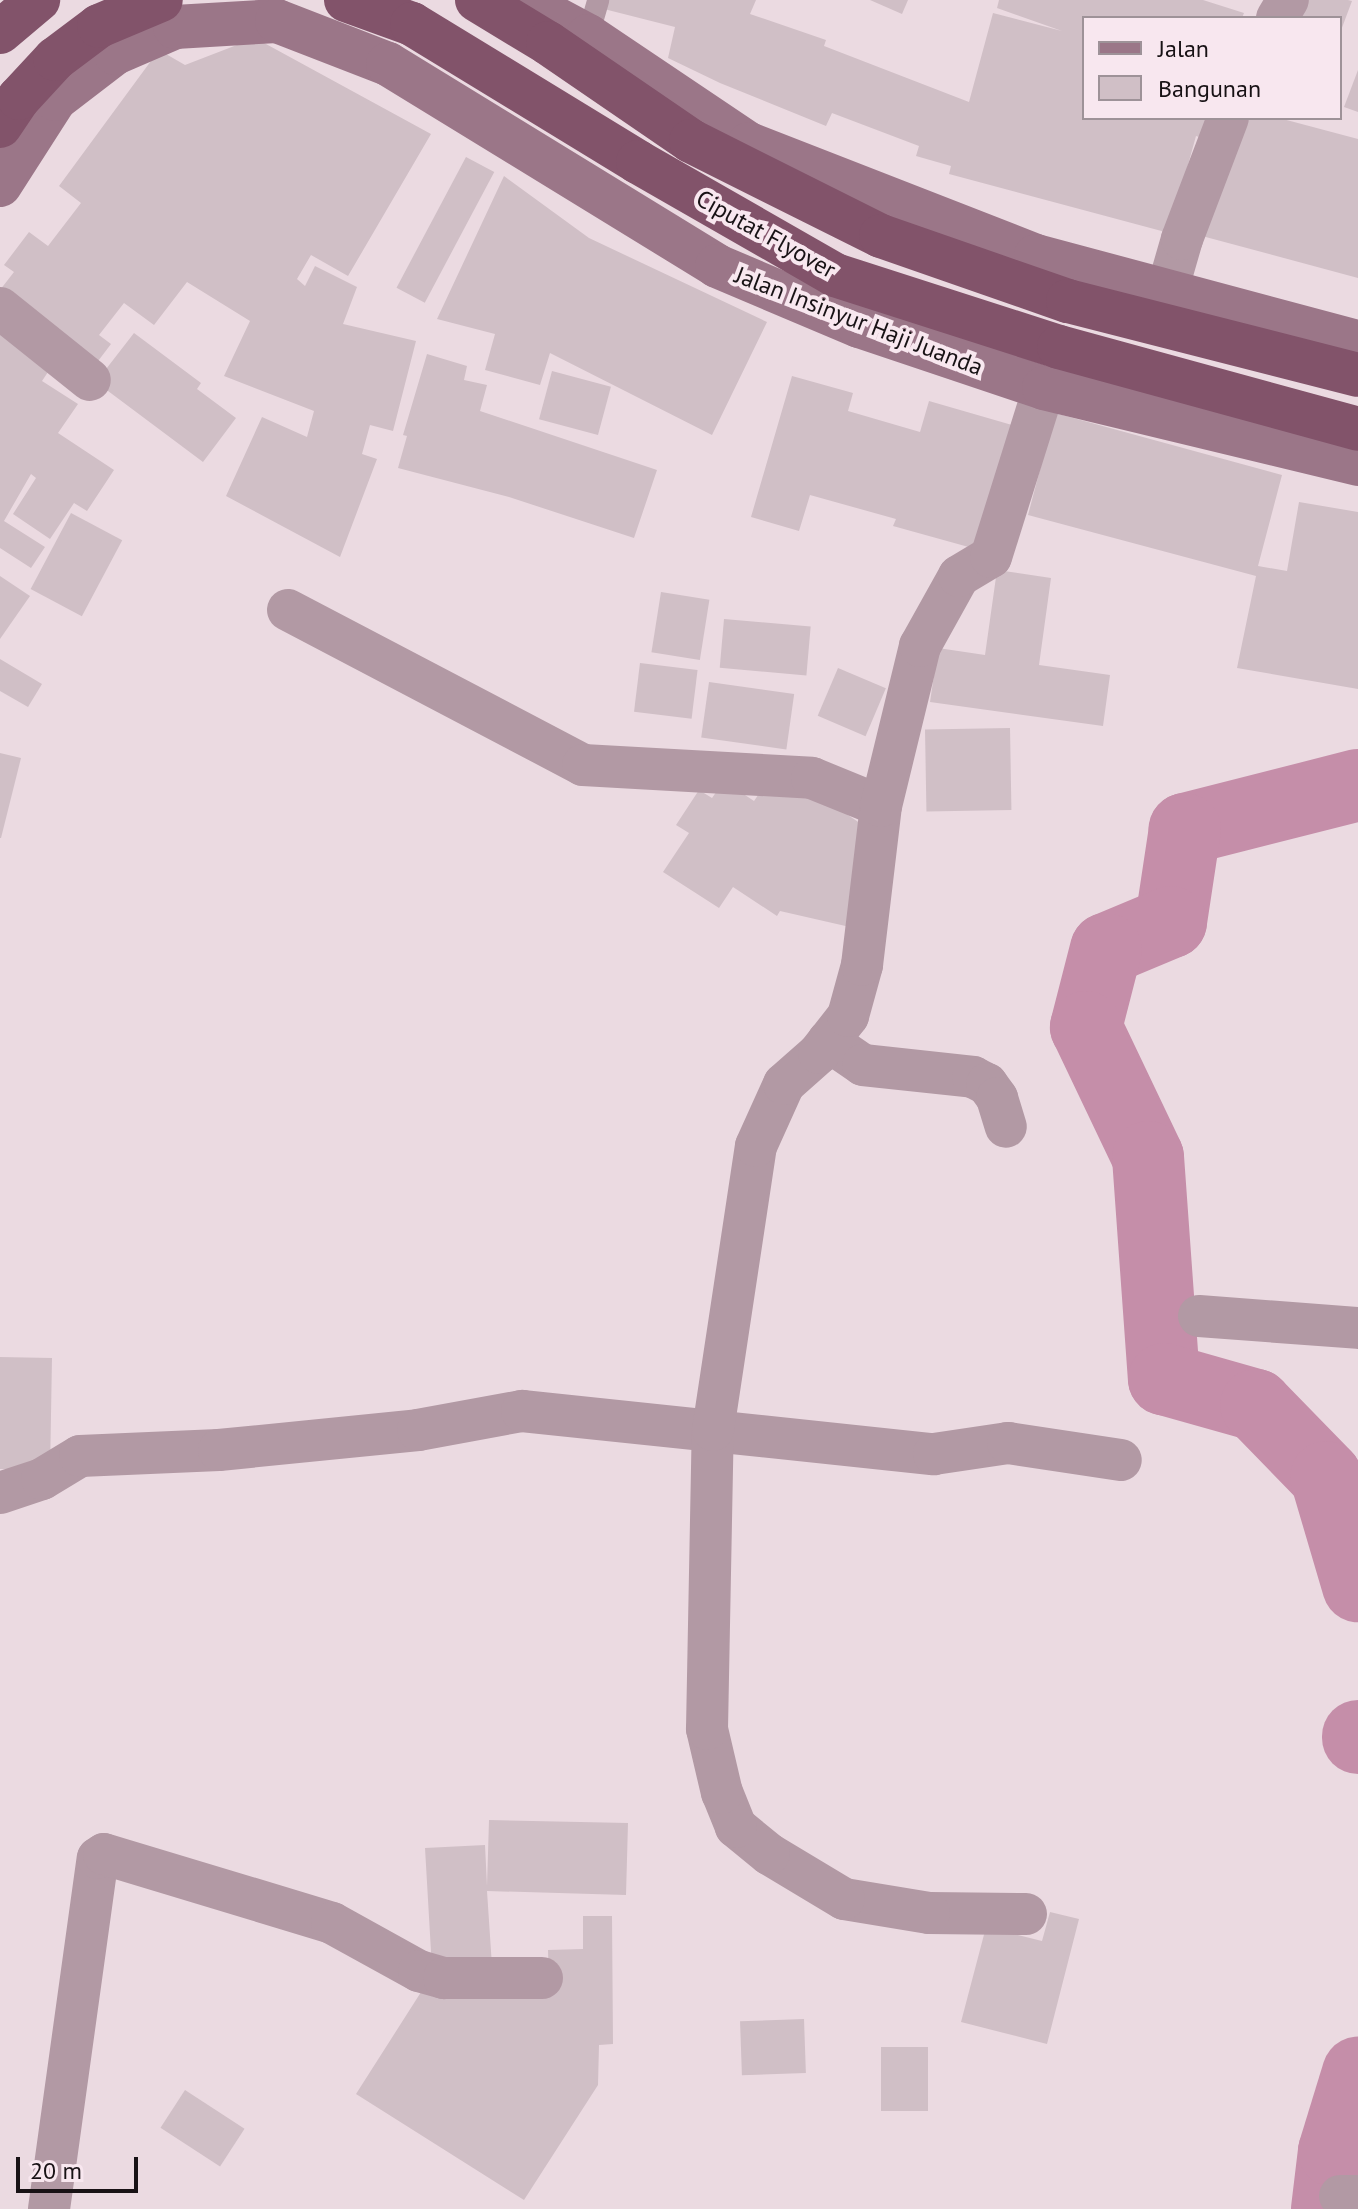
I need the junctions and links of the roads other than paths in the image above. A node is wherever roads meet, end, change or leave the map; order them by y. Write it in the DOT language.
graph roads {
  1 [pos="38,0"];
  2 [pos="346,0"];
  3 [pos="477,0"];
  4 [pos="521,0"];
  5 [pos="168,13"];
  6 [pos="593,18"];
  7 [pos="0,32"];
  8 [pos="1227,120"];
  9 [pos="0,126"];
  10 [pos="0,185"];
  11 [pos="896,201"];
  12 [pos="1036,256"];
  13 [pos="1167,291"];
  14 [pos="0,308"];
  15 [pos="859,326"];
  16 [pos="1358,342"];
  17 [pos="999,374"];
  18 [pos="1358,375"];
  19 [pos="90,380"];
  20 [pos="1044,388"];
  21 [pos="1358,429"];
  22 [pos="1358,464"];
  23 [pos="288,610"];
  24 [pos="881,806"];
  25 [pos="828,1041"];
  26 [pos="1006,1127"];
  27 [pos="1199,1316"];
  28 [pos="1358,1328"];
  29 [pos="713,1430"];
  30 [pos="1121,1460"];
  31 [pos="0,1493"];
  32 [pos="1026,1914"];
  33 [pos="542,1978"];
  34 [pos="49,2209"];
  1 -- 7 [label="highway"];
  2 -- 21 [label="highway, Ciputat Flyover, bridge"];
  3 -- 18 [label="highway, Ciputat Flyover, bridge"];
  4 -- 6 [label="main road"];
  5 -- 9 [label="highway"];
  5 -- 10 [label="main road"];
  5 -- 15 [label="main road, Jalan Insinyur Haji Juanda"];
  6 -- 11 [label="main road"];
  8 -- 13 [label="street"];
  11 -- 12 [label="main road"];
  11 -- 15 [label="main road"];
  12 -- 13 [label="main road"];
  12 -- 17 [label="main road"];
  13 -- 16 [label="main road"];
  14 -- 19 [label="street"];
  15 -- 17 [label="main road, Jalan Insinyur Haji Juanda"];
  17 -- 20 [label="main road, Jalan Insinyur Haji Juanda"];
  20 -- 22 [label="main road, Jalan Insinyur Haji Juanda"];
  20 -- 24 [label="street"];
  23 -- 24 [label="street"];
  24 -- 25 [label="street"];
  25 -- 26 [label="street"];
  25 -- 29 [label="street"];
  27 -- 28 [label="street"];
  29 -- 30 [label="street"];
  29 -- 31 [label="street"];
  29 -- 32 [label="street"];
  33 -- 34 [label="street"];
}
